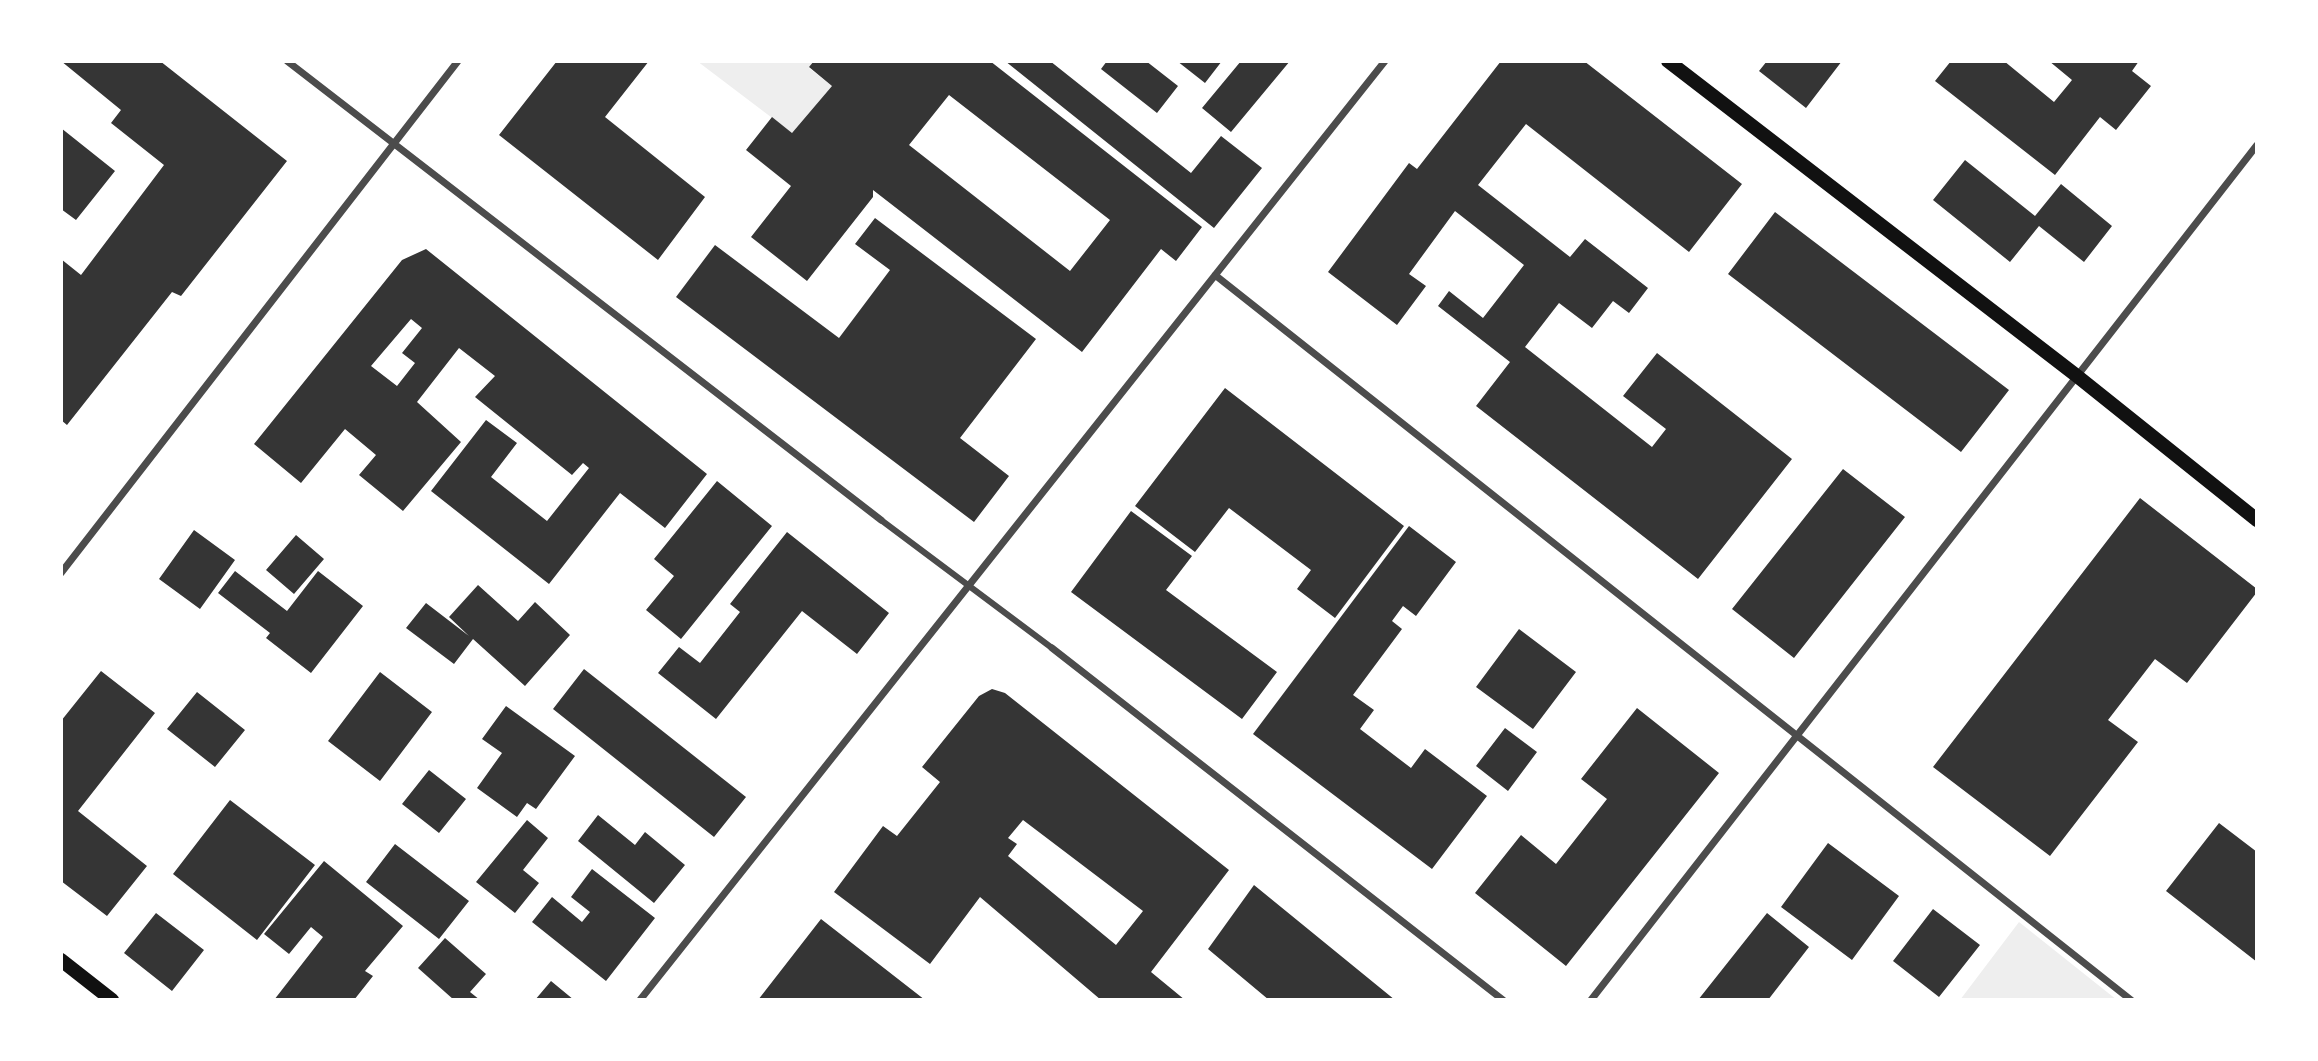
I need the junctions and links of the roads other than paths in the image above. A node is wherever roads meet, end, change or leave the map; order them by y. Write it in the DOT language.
graph roads {
  1 [pos="287,61"];
  2 [pos="458,61"];
  3 [pos="1385,61"];
  4 [pos="1668,61"];
  5 [pos="394,144"];
  6 [pos="2257,145"];
  7 [pos="1215,275"];
  8 [pos="2077,376"];
  9 [pos="881,520"];
  10 [pos="2257,520"];
  11 [pos="61,573"];
  12 [pos="968,587"];
  13 [pos="1052,648"];
  14 [pos="1797,735"];
  15 [pos="61,960"];
  16 [pos="112,1000"];
  17 [pos="640,1000"];
  18 [pos="1503,1000"];
  19 [pos="1591,1000"];
  20 [pos="2131,1000"];
  1 -- 5 [label="street"];
  2 -- 5 [label="street"];
  3 -- 7 [label="street"];
  4 -- 8 [label="main road"];
  5 -- 9 [label="street"];
  5 -- 11 [label="street"];
  6 -- 8 [label="street"];
  7 -- 12 [label="street"];
  7 -- 14 [label="street"];
  8 -- 10 [label="main road"];
  8 -- 14 [label="street"];
  9 -- 12 [label="street"];
  12 -- 13 [label="street"];
  12 -- 17 [label="street"];
  13 -- 18 [label="street"];
  14 -- 19 [label="street"];
  14 -- 20 [label="street"];
  15 -- 16 [label="main road"];
}
